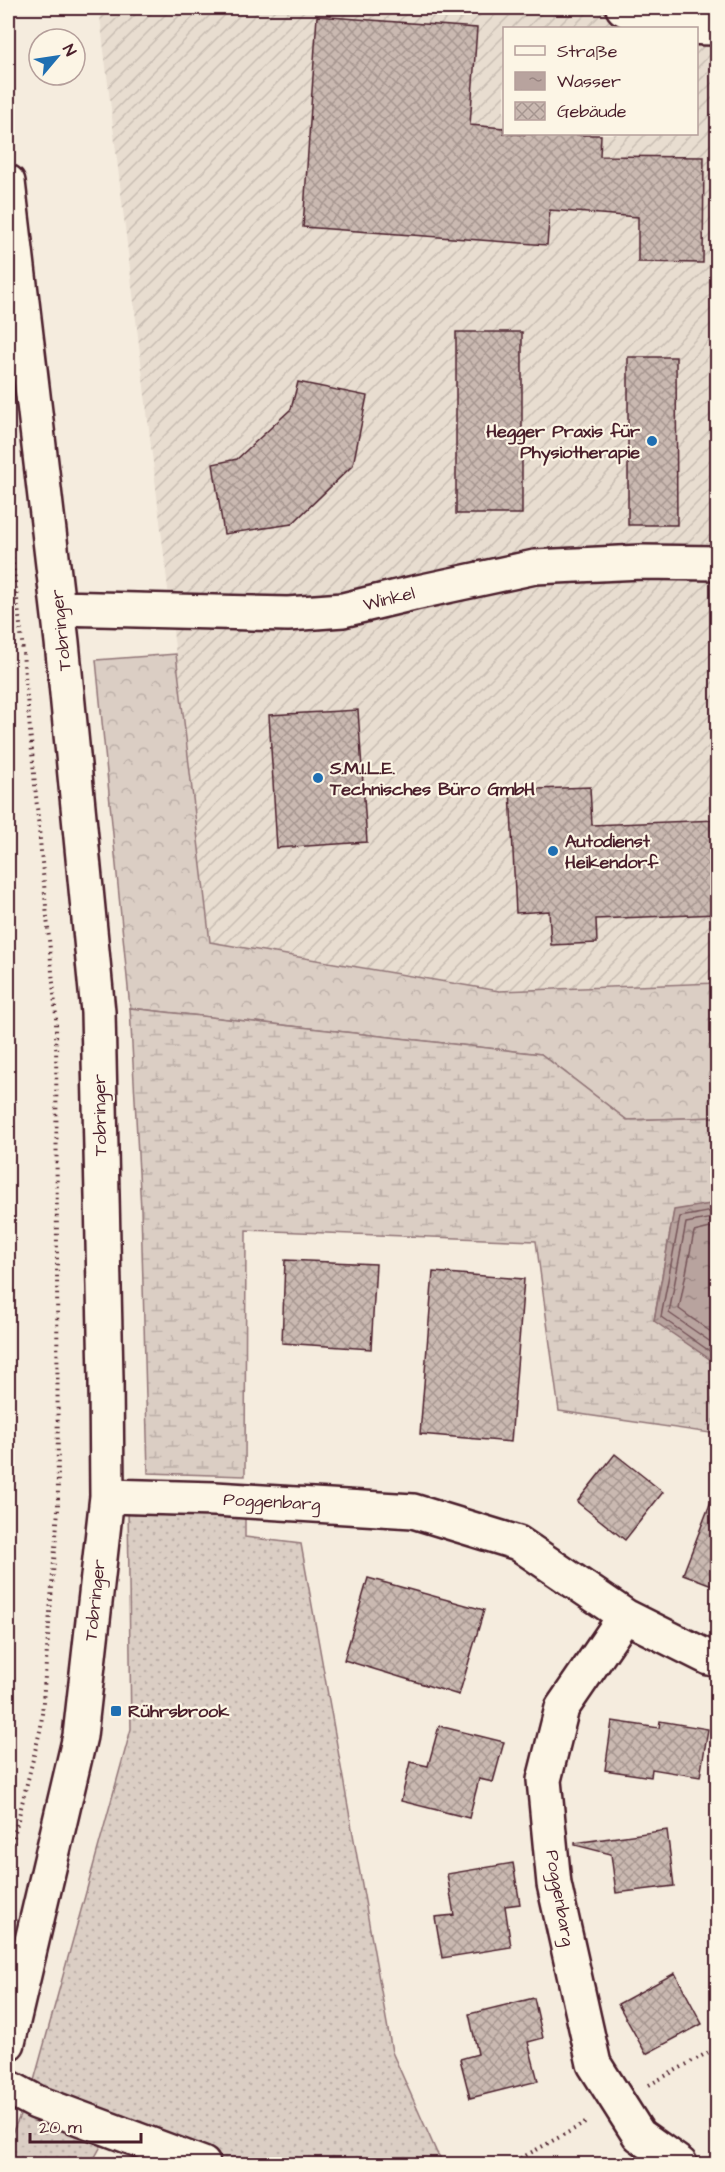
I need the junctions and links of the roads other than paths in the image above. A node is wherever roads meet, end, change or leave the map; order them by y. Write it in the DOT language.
graph roads {
  1 [pos="623,8"];
  2 [pos="678,27"];
  3 [pos="698,28"];
  4 [pos="717,28"];
  5 [pos="8,182"];
  6 [pos="717,563"];
  7 [pos="59,608"];
  8 [pos="107,1497"];
  9 [pos="625,1616"];
  10 [pos="717,1660"];
  11 [pos="8,2043"];
  12 [pos="8,2087"];
  13 [pos="203,2164"];
  14 [pos="680,2164"];
  1 -- 2 [label="street"];
  3 -- 4 [label="street"];
  5 -- 7 [label="street, Tobringer"];
  6 -- 7 [label="street, Winkel"];
  7 -- 8 [label="street, Tobringer"];
  8 -- 9 [label="street, Poggenbarg"];
  8 -- 11 [label="street, Tobringer"];
  9 -- 10 [label="street, Poggenbarg"];
  9 -- 14 [label="street, Poggenbarg"];
  12 -- 13 [label="street"];
}
